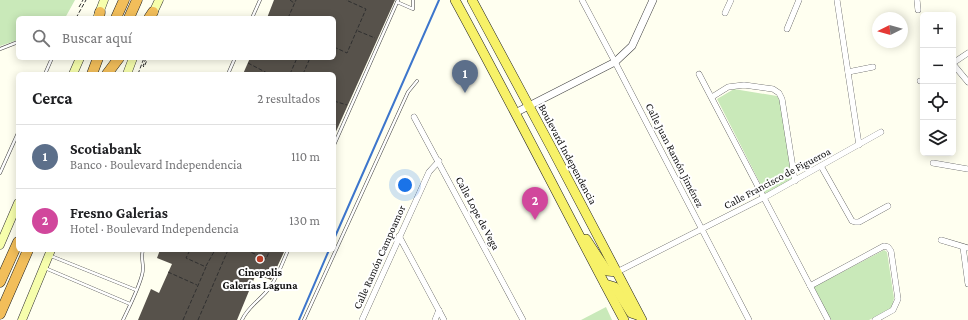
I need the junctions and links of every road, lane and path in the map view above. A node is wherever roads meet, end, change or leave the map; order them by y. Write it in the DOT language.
graph roads {
  1 [pos="82,0"];
  2 [pos="86,0"];
  3 [pos="104,0"];
  4 [pos="124,0"];
  5 [pos="137,0"];
  6 [pos="159,0"];
  7 [pos="260,0"];
  8 [pos="290,0"];
  9 [pos="296,0"];
  10 [pos="346,0"];
  11 [pos="413,0"];
  12 [pos="455,0"];
  13 [pos="471,0"];
  14 [pos="582,0"];
  15 [pos="652,0"];
  16 [pos="731,0"];
  17 [pos="799,0"];
  18 [pos="837,0"];
  19 [pos="917,0"];
  20 [pos="398,1"];
  21 [pos="294,4"];
  22 [pos="79,7"];
  23 [pos="918,10"];
  24 [pos="725,13"];
  25 [pos="77,16"];
  26 [pos="98,16"];
  27 [pos="117,16"];
  28 [pos="131,16"];
  29 [pos="151,16"];
  30 [pos="253,16"];
  31 [pos="289,16"];
  32 [pos="787,29"];
  33 [pos="357,31"];
  34 [pos="377,39"];
  35 [pos="16,43"];
  36 [pos="336,48"];
  37 [pos="0,49"];
  38 [pos="968,52"];
  39 [pos="51,60"];
  40 [pos="79,60"];
  41 [pos="92,60"];
  42 [pos="97,60"];
  43 [pos="112,60"];
  44 [pos="117,60"];
  45 [pos="132,60"];
  46 [pos="144,60"];
  47 [pos="144,60"];
  48 [pos="147,60"];
  49 [pos="234,60"];
  50 [pos="296,60"];
  51 [pos="309,60"];
  52 [pos="956,61"];
  53 [pos="616,62"];
  54 [pos="248,63"];
  55 [pos="873,66"];
  56 [pos="956,67"];
  57 [pos="46,72"];
  58 [pos="74,72"];
  59 [pos="91,72"];
  60 [pos="92,72"];
  61 [pos="107,72"];
  62 [pos="108,72"];
  63 [pos="128,72"];
  64 [pos="139,72"];
  65 [pos="229,72"];
  66 [pos="265,72"];
  67 [pos="291,72"];
  68 [pos="304,72"];
  69 [pos="848,72"];
  70 [pos="699,74"];
  71 [pos="417,81"];
  72 [pos="968,82"];
  73 [pos="712,98"];
  74 [pos="336,102"];
  75 [pos="348,106"];
  76 [pos="529,106"];
  77 [pos="515,113"];
  78 [pos="414,117"];
  79 [pos="881,132"];
  80 [pos="16,137"];
  81 [pos="336,140"];
  82 [pos="859,146"];
  83 [pos="439,161"];
  84 [pos="933,162"];
  85 [pos="822,166"];
  86 [pos="968,169"];
  87 [pos="0,173"];
  88 [pos="795,181"];
  89 [pos="765,197"];
  90 [pos="888,206"];
  91 [pos="16,208"];
  92 [pos="572,224"];
  93 [pos="702,229"];
  94 [pos="399,236"];
  95 [pos="941,240"];
  96 [pos="0,245"];
  97 [pos="16,246"];
  98 [pos="965,247"];
  99 [pos="336,250"];
  100 [pos="27,252"];
  101 [pos="142,252"];
  102 [pos="189,252"];
  103 [pos="214,252"];
  104 [pos="227,252"];
  105 [pos="250,252"];
  106 [pos="269,252"];
  107 [pos="287,252"];
  108 [pos="335,252"];
  109 [pos="50,253"];
  110 [pos="206,267"];
  111 [pos="44,268"];
  112 [pos="168,272"];
  113 [pos="617,272"];
  114 [pos="0,282"];
  115 [pos="605,284"];
  116 [pos="968,284"];
  117 [pos="198,285"];
  118 [pos="810,286"];
  119 [pos="136,290"];
  120 [pos="130,304"];
  121 [pos="439,310"];
  122 [pos="0,314"];
  123 [pos="641,318"];
  124 [pos="22,320"];
  125 [pos="124,320"];
  126 [pos="183,320"];
  127 [pos="198,320"];
  128 [pos="242,320"];
  129 [pos="304,320"];
  130 [pos="362,320"];
  131 [pos="435,320"];
  132 [pos="444,320"];
  133 [pos="523,320"];
  134 [pos="624,320"];
  135 [pos="749,320"];
  136 [pos="828,320"];
  137 [pos="875,320"];
  1 -- 22 [label="path"];
  2 -- 25 [label="path"];
  3 -- 26 [label="main road"];
  4 -- 27 [label="highway"];
  5 -- 28 [label="highway"];
  6 -- 29 [label="main road"];
  7 -- 30 [label="lane"];
  8 -- 21 [label="path"];
  9 -- 21 [label="path"];
  10 -- 33 [label="path"];
  11 -- 20 [label="lane"];
  12 -- 77 [label="main road"];
  13 -- 76 [label="main road, Boulevard Independencia"];
  14 -- 53 [label="street, Calle Juan Ramón Jiménez"];
  15 -- 53 [label="street"];
  16 -- 24 [label="street"];
  17 -- 32 [label="street"];
  18 -- 69 [label="street"];
  19 -- 23 [label="street"];
  20 -- 81 [label="lane"];
  21 -- 31 [label="path"];
  33 -- 34 [label="path"];
  33 -- 36 [label="path"];
  35 -- 37 [label="lane"];
  38 -- 52 [label="street"];
  39 -- 57 [label="lane"];
  40 -- 58 [label="main road"];
  41 -- 59 [label="highway"];
  42 -- 60 [label="highway"];
  43 -- 61 [label="highway"];
  44 -- 62 [label="highway"];
  45 -- 63 [label="main road"];
  46 -- 48 [label="path"];
  47 -- 64 [label="path"];
  49 -- 65 [label="lane"];
  50 -- 67 [label="path"];
  51 -- 68 [label="path"];
  53 -- 76 [label="street"];
  53 -- 93 [label="street, Calle Juan Ramón Jiménez"];
  54 -- 66 [label="path"];
  55 -- 69 [label="street"];
  56 -- 72 [label="street"];
  69 -- 82 [label="street"];
  70 -- 73 [label="street"];
  71 -- 99 [label="lane"];
  73 -- 88 [label="street"];
  73 -- 89 [label="street"];
  74 -- 75 [label="path"];
  76 -- 77 [label="street"];
  76 -- 113 [label="main road, Boulevard Independencia"];
  77 -- 92 [label="main road"];
  78 -- 83 [label="street, Calle Lope de Vega"];
  79 -- 82 [label="street, Calle Francisco de Figueroa"];
  80 -- 87 [label="lane"];
  82 -- 85 [label="street, Calle Francisco de Figueroa"];
  83 -- 94 [label="street, Calle Ramón Campoamor"];
  83 -- 133 [label="street, Calle Lope de Vega"];
  84 -- 86 [label="street"];
  85 -- 88 [label="street, Calle Francisco de Figueroa"];
  85 -- 90 [label="street"];
  88 -- 89 [label="street, Calle Francisco de Figueroa"];
  89 -- 93 [label="street, Calle Francisco de Figueroa"];
  89 -- 118 [label="street"];
  91 -- 96 [label="main road"];
  92 -- 113 [label="main road"];
  92 -- 115 [label="main road"];
  93 -- 113 [label="street, Calle Francisco de Figueroa"];
  93 -- 135 [label="street, Calle Juan Ramón Jiménez"];
  94 -- 121 [label="street"];
  94 -- 130 [label="street, Calle Ramón Campoamor"];
  95 -- 98 [label="street"];
  97 -- 114 [label="highway"];
  98 -- 116 [label="street"];
  100 -- 122 [label="highway"];
  101 -- 119 [label="lane"];
  102 -- 110 [label="path"];
  103 -- 110 [label="path"];
  104 -- 127 [label="path"];
  105 -- 106 [label="path"];
  107 -- 128 [label="lane"];
  108 -- 129 [label="lane"];
  109 -- 111 [label="main road"];
  109 -- 119 [label="lane"];
  110 -- 117 [label="path"];
  111 -- 120 [label="lane"];
  111 -- 124 [label="main road"];
  112 -- 117 [label="path"];
  113 -- 123 [label="main road, Boulevard Independencia"];
  115 -- 123 [label="main road"];
  115 -- 134 [label="main road"];
  117 -- 126 [label="path"];
  118 -- 136 [label="street"];
  118 -- 137 [label="street"];
  119 -- 120 [label="lane"];
  120 -- 125 [label="lane"];
  121 -- 131 [label="street"];
  121 -- 132 [label="street"];
}
